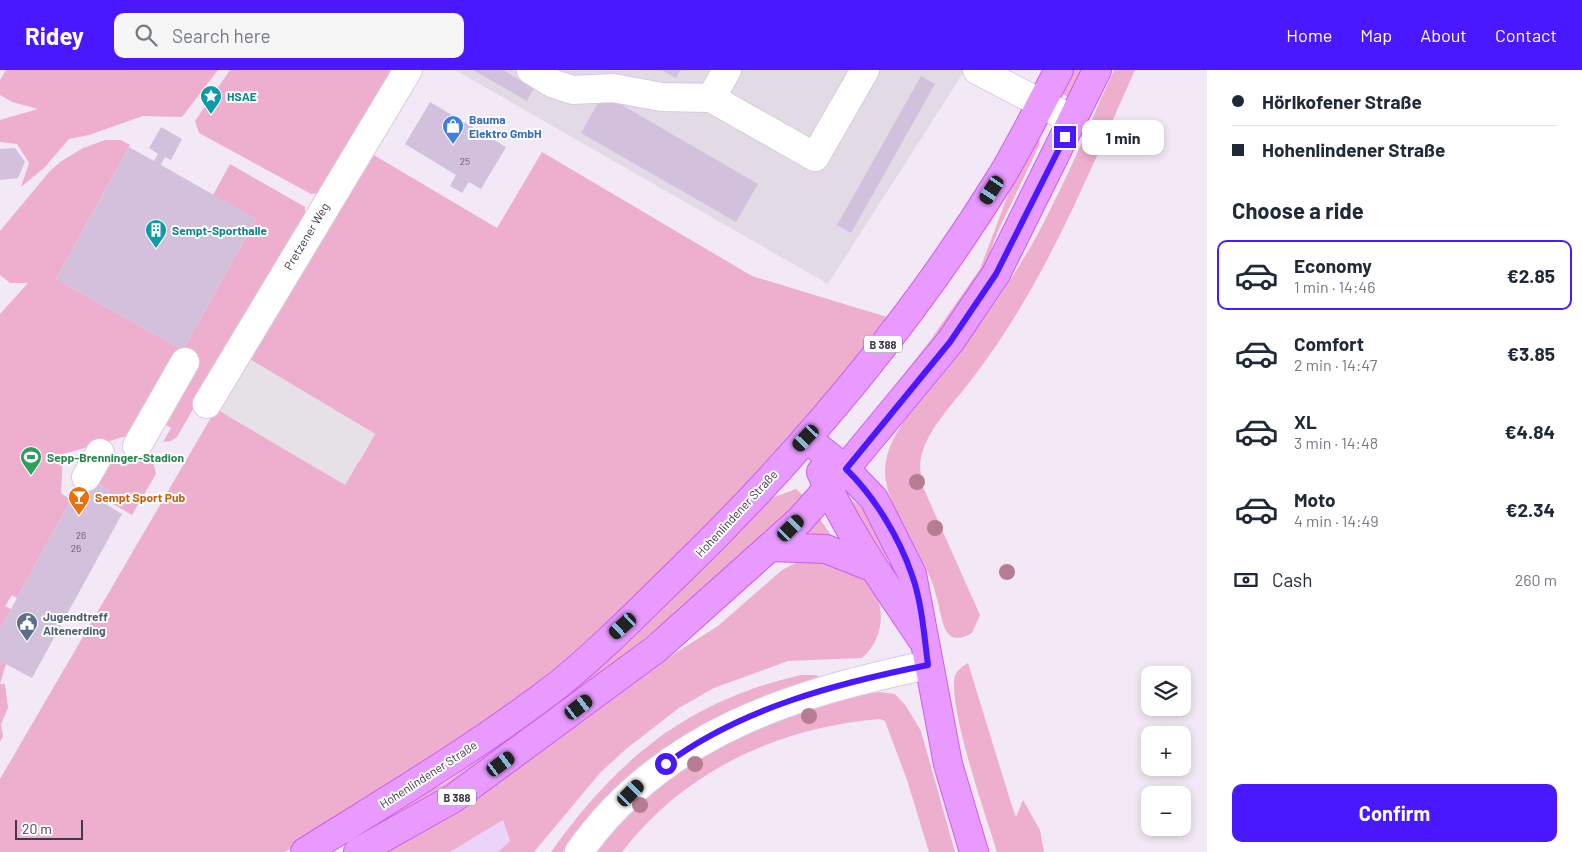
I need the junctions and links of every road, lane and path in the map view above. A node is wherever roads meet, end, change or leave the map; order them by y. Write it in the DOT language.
graph roads {
  1 [pos="408,70"];
  2 [pos="530,70"];
  3 [pos="727,70"];
  4 [pos="865,70"];
  5 [pos="977,70"];
  6 [pos="1059,70"];
  7 [pos="1097,70"];
  8 [pos="597,79"];
  9 [pos="711,98"];
  10 [pos="1041,102"];
  11 [pos="1073,120"];
  12 [pos="185,362"];
  13 [pos="207,404"];
  14 [pos="806,438"];
  15 [pos="137,446"];
  16 [pos="100,453"];
  17 [pos="86,477"];
  18 [pos="837,478"];
  19 [pos="772,547"];
  20 [pos="874,568"];
  21 [pos="926,654"];
  22 [pos="305,852"];
  23 [pos="358,852"];
  24 [pos="579,852"];
  25 [pos="974,852"];
  1 -- 13 [label="street, Pretzener Weg"];
  2 -- 8 [label="street"];
  3 -- 9 [label="street"];
  4 -- 9 [label="street"];
  5 -- 10 [label="street"];
  6 -- 10 [label="main road, Hohenlindener Straße / B 388"];
  7 -- 11 [label="main road, B 388"];
  8 -- 9 [label="street"];
  10 -- 11 [label="street"];
  10 -- 14 [label="main road, Hohenlindener Straße / B 388"];
  11 -- 18 [label="main road, B 388"];
  12 -- 15 [label="street"];
  14 -- 18 [label="main road"];
  14 -- 22 [label="main road, Hohenlindener Straße / B 388"];
  16 -- 17 [label="street"];
  18 -- 19 [label="main road, B 388"];
  18 -- 20 [label="main road"];
  18 -- 21 [label="main road"];
  19 -- 20 [label="main road"];
  19 -- 23 [label="main road, B 388"];
  20 -- 21 [label="main road"];
  21 -- 24 [label="street"];
  21 -- 25 [label="main road"];
}
